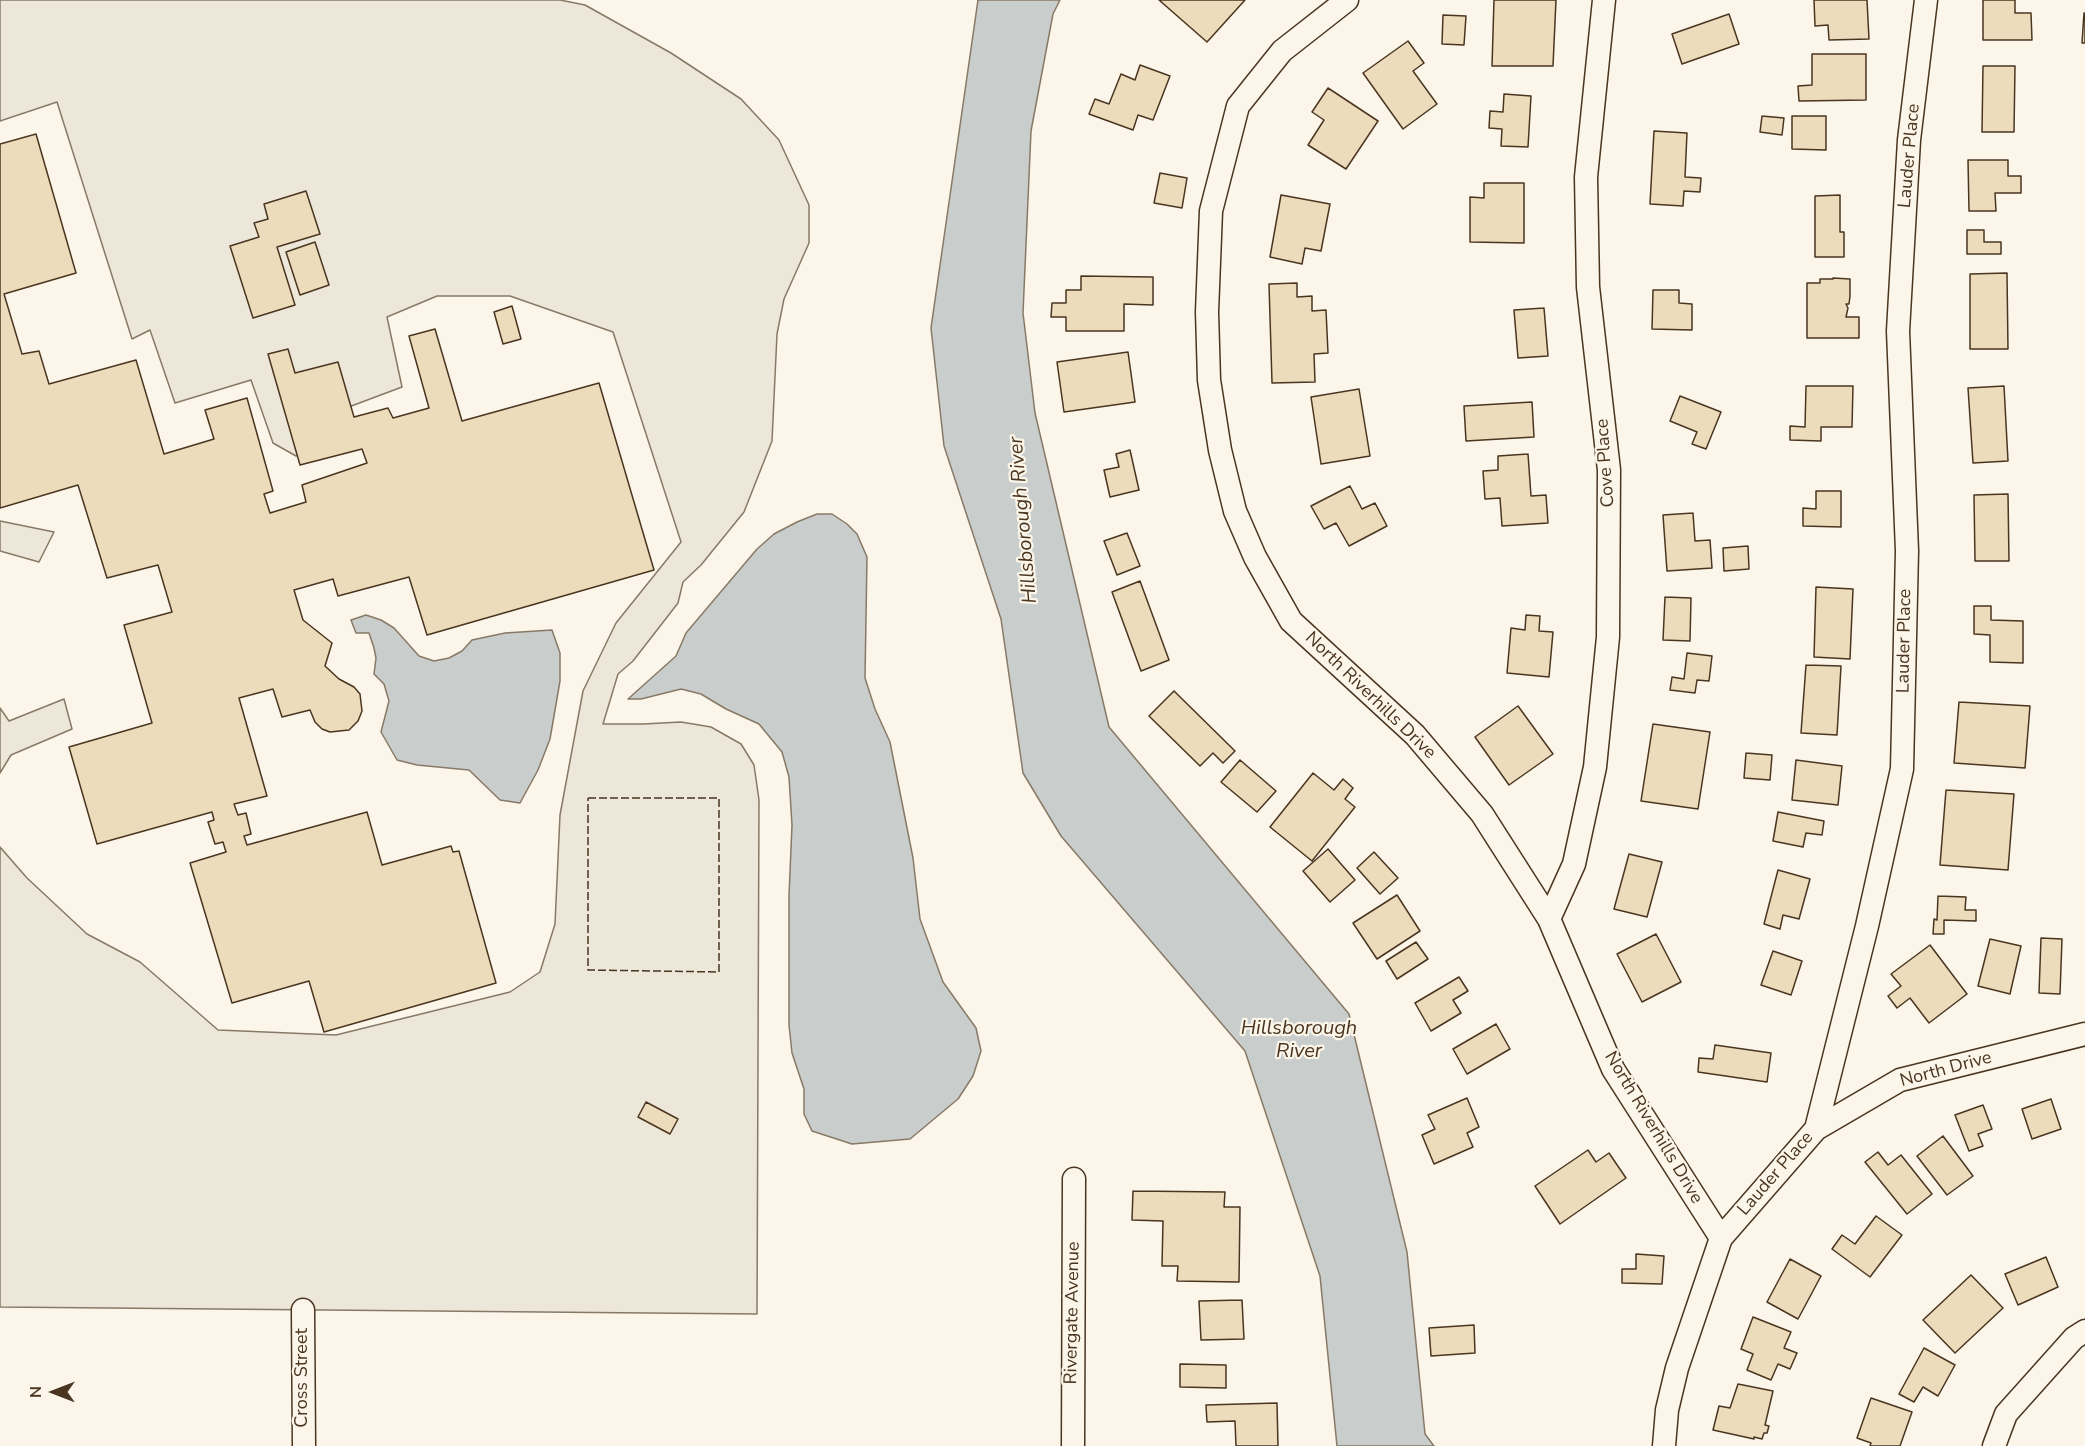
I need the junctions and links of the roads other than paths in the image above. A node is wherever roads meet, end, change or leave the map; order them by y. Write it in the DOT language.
graph roads {
  1 [pos="1347,0"];
  2 [pos="1604,0"];
  3 [pos="1926,0"];
  4 [pos="1549,919"];
  5 [pos="2085,1034"];
  6 [pos="1816,1129"];
  7 [pos="1074,1179"];
  8 [pos="1721,1238"];
  9 [pos="303,1310"];
  10 [pos="2085,1331"];
  11 [pos="304,1446"];
  12 [pos="1073,1446"];
  13 [pos="1664,1446"];
  14 [pos="1994,1446"];
  1 -- 4 [label="street, North Riverhills Drive"];
  2 -- 4 [label="street, Cove Place"];
  3 -- 6 [label="street, Lauder Place"];
  4 -- 8 [label="street, North Riverhills Drive"];
  5 -- 6 [label="street, North Drive"];
  6 -- 8 [label="street, Lauder Place"];
  7 -- 12 [label="street, Rivergate Avenue"];
  8 -- 13 [label="street"];
  9 -- 11 [label="street, Cross Street"];
  10 -- 14 [label="street"];
}
